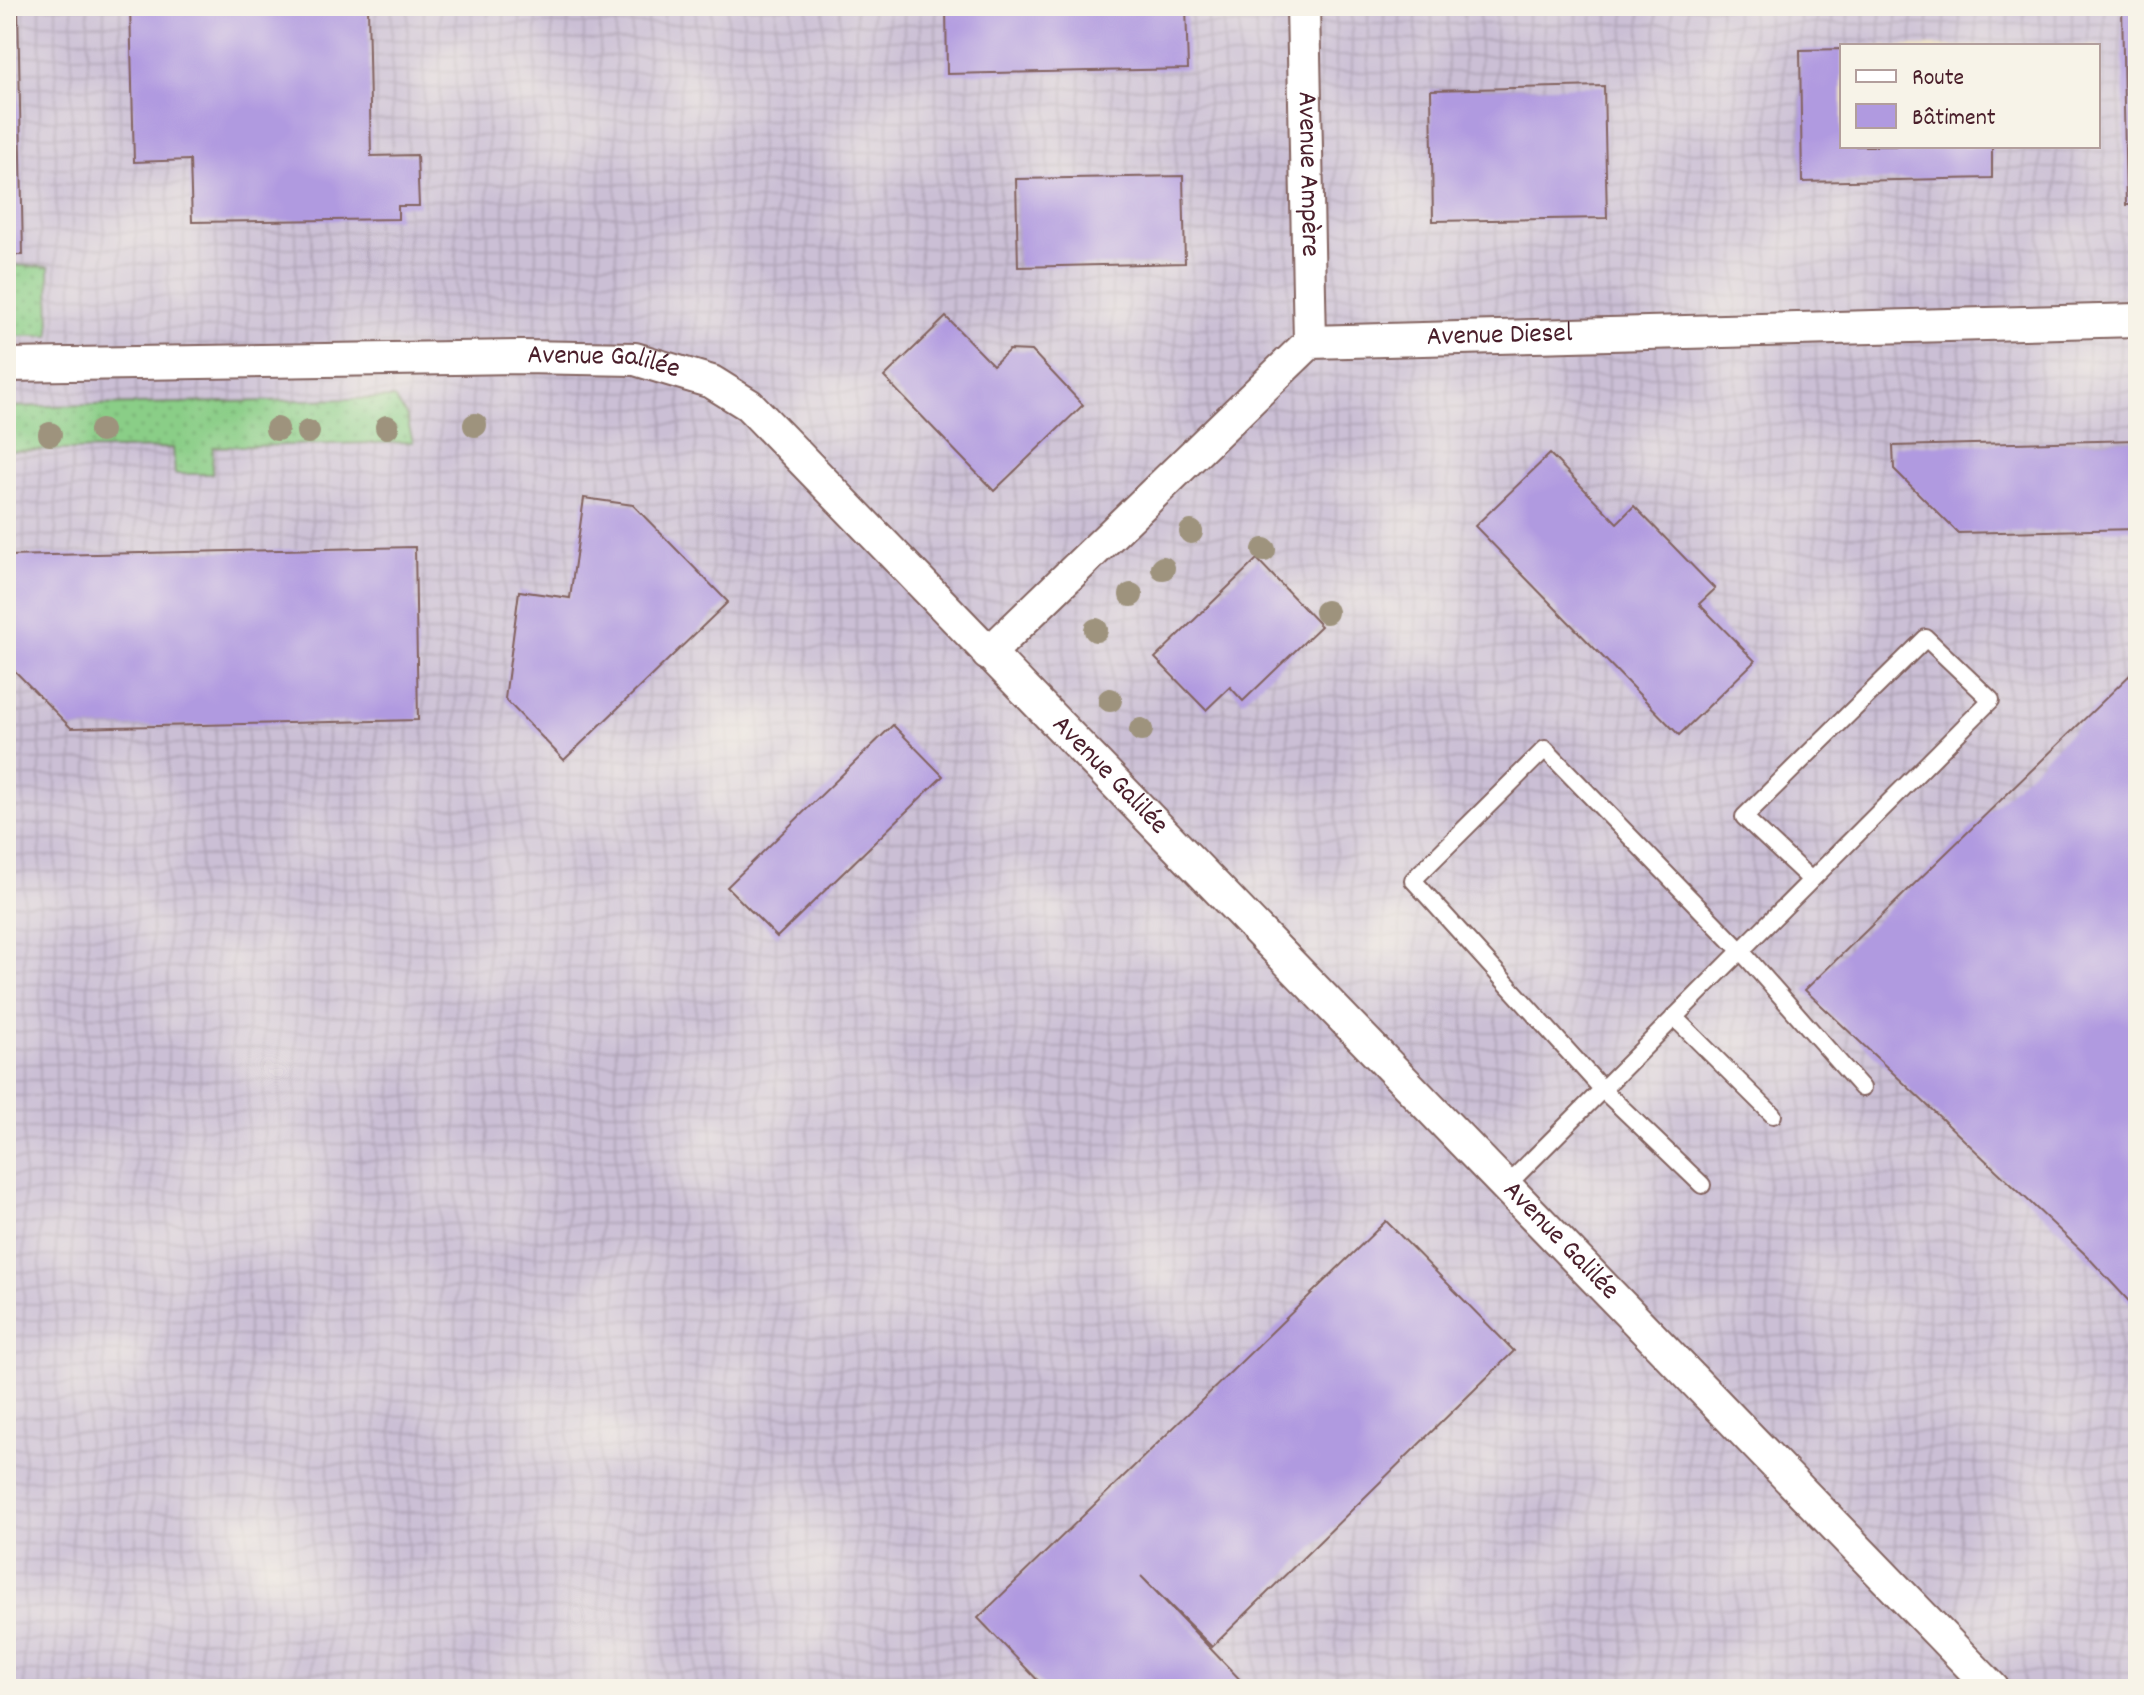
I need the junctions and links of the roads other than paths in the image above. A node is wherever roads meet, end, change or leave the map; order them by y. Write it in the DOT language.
graph roads {
  1 [pos="1303,6"];
  2 [pos="2138,320"];
  3 [pos="1310,342"];
  4 [pos="6,365"];
  5 [pos="988,654"];
  6 [pos="1811,880"];
  7 [pos="1741,951"];
  8 [pos="1674,1017"];
  9 [pos="1862,1088"];
  10 [pos="1603,1090"];
  11 [pos="1773,1115"];
  12 [pos="1702,1185"];
  13 [pos="1506,1186"];
  14 [pos="1993,1689"];
  1 -- 3 [label="street, Avenue Ampère"];
  2 -- 3 [label="street, Avenue Diesel"];
  3 -- 5 [label="street"];
  4 -- 5 [label="street, Avenue Galilée"];
  5 -- 13 [label="street, Avenue Galilée"];
  6 -- 6 [label="lane"];
  6 -- 7 [label="lane"];
  7 -- 8 [label="lane"];
  7 -- 9 [label="lane"];
  7 -- 10 [label="lane"];
  8 -- 10 [label="lane"];
  8 -- 11 [label="lane"];
  10 -- 12 [label="lane"];
  10 -- 13 [label="lane"];
  13 -- 14 [label="street, Avenue Galilée"];
}
